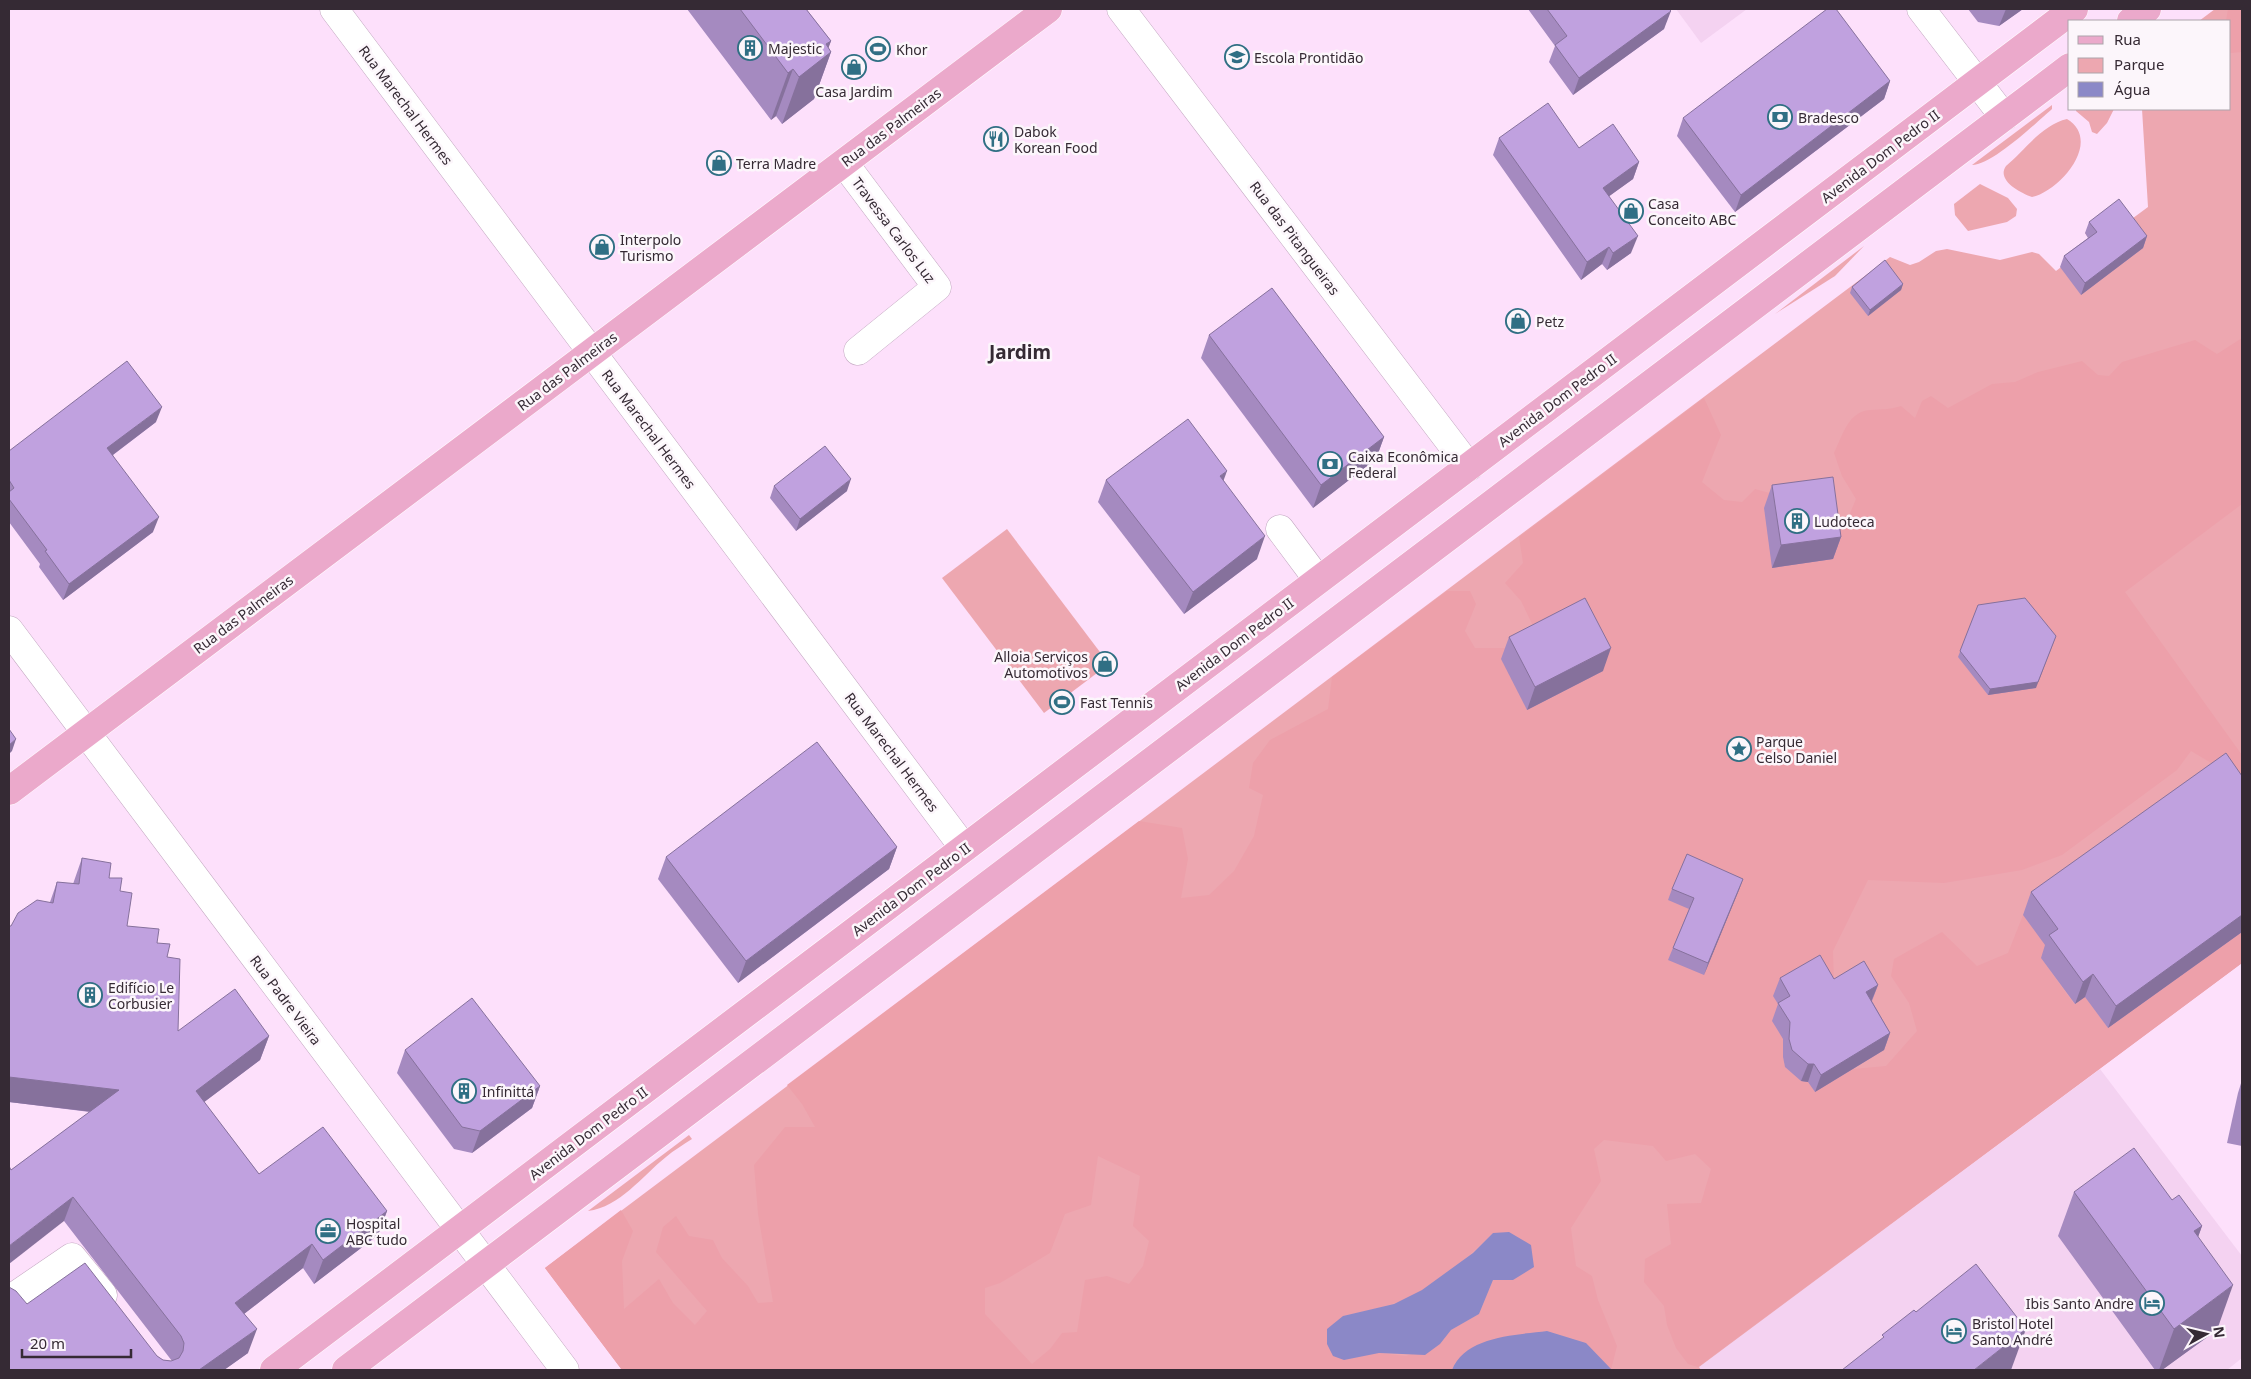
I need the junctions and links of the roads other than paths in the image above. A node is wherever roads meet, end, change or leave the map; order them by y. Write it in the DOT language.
graph roads {
  1 [pos="334,9"];
  2 [pos="1048,9"];
  3 [pos="1122,9"];
  4 [pos="1921,9"];
  5 [pos="2074,9"];
  6 [pos="2148,9"];
  7 [pos="2132,20"];
  8 [pos="2068,69"];
  9 [pos="1977,82"];
  10 [pos="2004,117"];
  11 [pos="844,163"];
  12 [pos="858,351"];
  13 [pos="592,352"];
  14 [pos="1469,467"];
  15 [pos="1280,529"];
  16 [pos="1318,580"];
  17 [pos="9,630"];
  18 [pos="86,732"];
  19 [pos="9,790"];
  20 [pos="964,848"];
  21 [pos="459,1231"];
  22 [pos="484,1265"];
  23 [pos="9,1300"];
  24 [pos="118,1314"];
  25 [pos="274,1370"];
  26 [pos="346,1370"];
  27 [pos="565,1370"];
  1 -- 13 [label="street, Rua Marechal Hermes"];
  2 -- 11 [label="main road, Rua das Palmeiras"];
  3 -- 14 [label="street, Rua das Pitangueiras"];
  4 -- 9 [label="street"];
  5 -- 9 [label="main road, Avenida Dom Pedro II"];
  6 -- 7 [label="main road"];
  8 -- 10 [label="main road"];
  9 -- 10 [label="street"];
  9 -- 14 [label="main road, Avenida Dom Pedro II"];
  10 -- 22 [label="main road"];
  11 -- 12 [label="street, Travessa Carlos Luz"];
  11 -- 13 [label="main road, Rua das Palmeiras"];
  13 -- 18 [label="main road, Rua das Palmeiras"];
  13 -- 20 [label="street, Rua Marechal Hermes"];
  14 -- 16 [label="main road, Avenida Dom Pedro II"];
  15 -- 16 [label="street"];
  16 -- 20 [label="main road, Avenida Dom Pedro II"];
  17 -- 18 [label="street, Rua Padre Vieira"];
  18 -- 19 [label="main road, Rua das Palmeiras"];
  18 -- 21 [label="street, Rua Padre Vieira"];
  20 -- 21 [label="main road, Avenida Dom Pedro II"];
  21 -- 22 [label="street, Rua Padre Vieira"];
  21 -- 25 [label="main road, Avenida Dom Pedro II"];
  22 -- 26 [label="main road"];
  22 -- 27 [label="street, Rua Padre Vieira"];
  23 -- 24 [label="street"];
}
